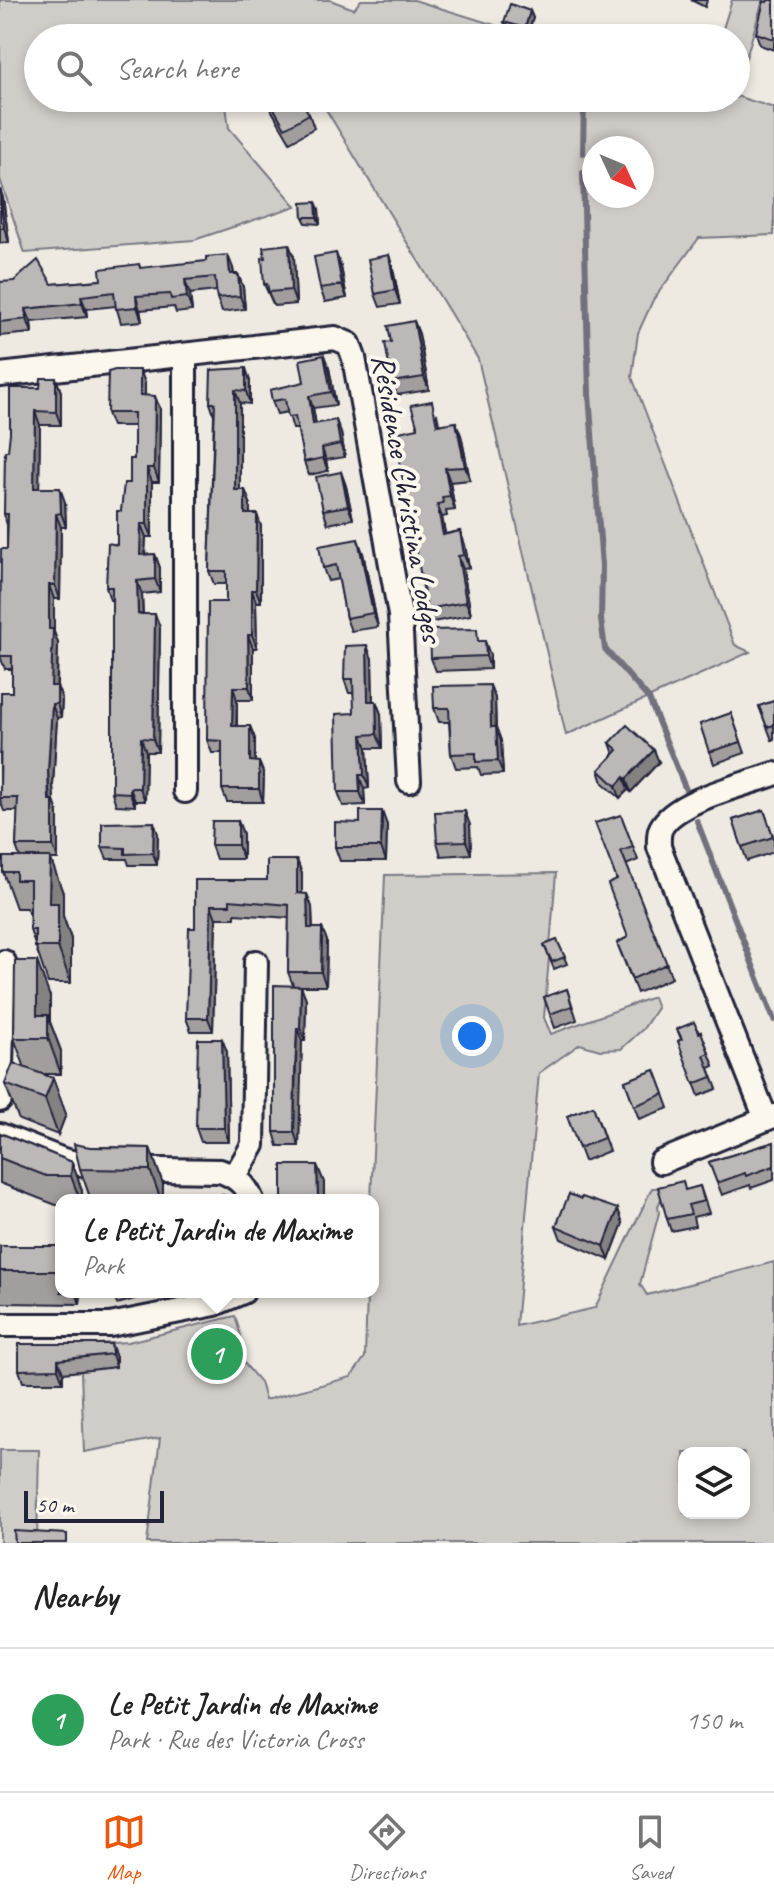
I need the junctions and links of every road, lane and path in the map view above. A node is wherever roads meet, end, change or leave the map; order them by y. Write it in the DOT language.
graph roads {
  1 [pos="185,355"];
  2 [pos="0,375"];
  3 [pos="774,774"];
  4 [pos="409,781"];
  5 [pos="185,791"];
  6 [pos="4,962"];
  7 [pos="256,962"];
  8 [pos="0,1100"];
  9 [pos="770,1117"];
  10 [pos="0,1135"];
  11 [pos="661,1162"];
  12 [pos="235,1176"];
  13 [pos="249,1194"];
  14 [pos="229,1298"];
  15 [pos="0,1325"];
  1 -- 2 [label="street, Résidence Christina Lodges"];
  1 -- 4 [label="street, Résidence Christina Lodges"];
  1 -- 5 [label="street"];
  3 -- 9 [label="street"];
  6 -- 8 [label="street"];
  7 -- 12 [label="street"];
  9 -- 11 [label="street"];
  10 -- 12 [label="street"];
  12 -- 13 [label="street"];
  14 -- 15 [label="street"];
}
